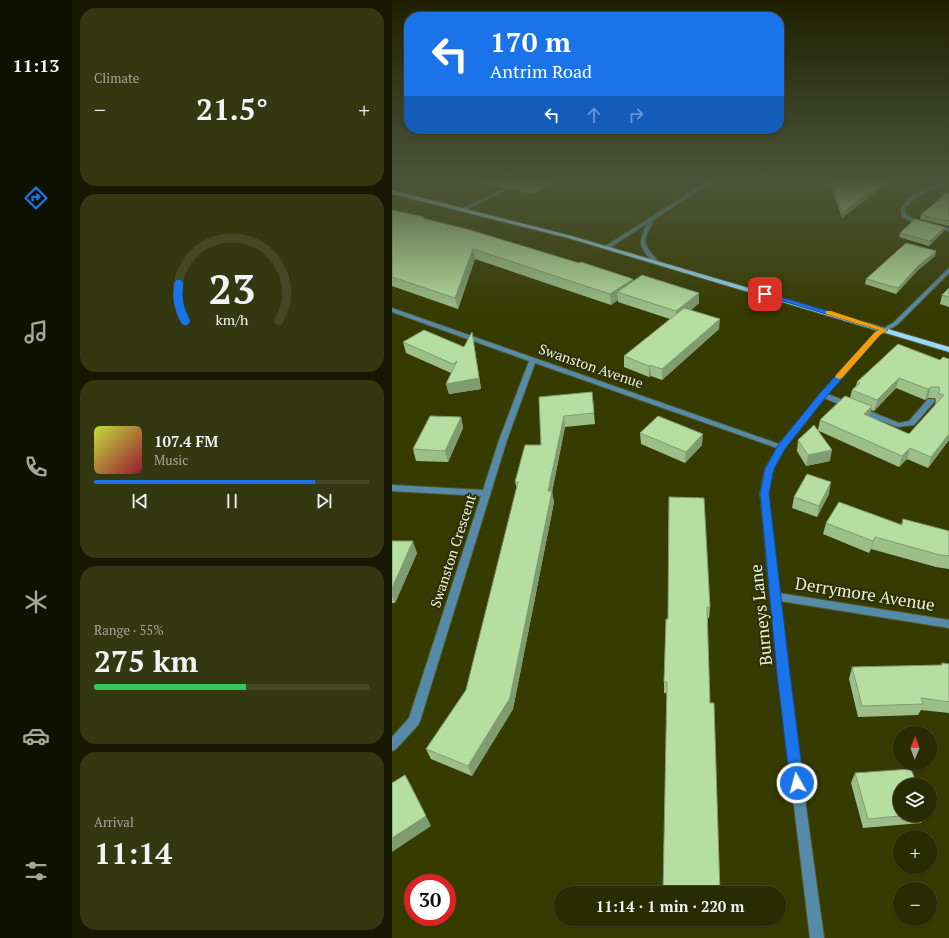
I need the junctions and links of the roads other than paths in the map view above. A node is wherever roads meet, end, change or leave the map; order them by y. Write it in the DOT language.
graph roads {
  1 [pos="530,227"];
  2 [pos="640,227"];
  3 [pos="648,227"];
  4 [pos="936,227"];
  5 [pos="949,230"];
  6 [pos="607,247"];
  7 [pos="655,261"];
  8 [pos="949,270"];
  9 [pos="392,310"];
  10 [pos="885,330"];
  11 [pos="949,350"];
  12 [pos="533,360"];
  13 [pos="823,395"];
  14 [pos="931,401"];
  15 [pos="781,447"];
  16 [pos="392,488"];
  17 [pos="487,493"];
  18 [pos="775,596"];
  19 [pos="949,624"];
  20 [pos="392,745"];
  21 [pos="817,938"];
  1 -- 6 [label="main road"];
  2 -- 6 [label="street"];
  3 -- 7 [label="street"];
  4 -- 5 [label="street"];
  6 -- 7 [label="main road"];
  7 -- 10 [label="main road"];
  8 -- 10 [label="street, Burneys Lane"];
  9 -- 12 [label="street, Swanston Avenue"];
  10 -- 11 [label="main road"];
  10 -- 13 [label="street, Burneys Lane"];
  12 -- 15 [label="street, Swanston Avenue"];
  12 -- 17 [label="street, Swanston Crescent"];
  13 -- 14 [label="street"];
  13 -- 15 [label="street, Burneys Lane"];
  15 -- 18 [label="street, Burneys Lane"];
  16 -- 17 [label="street"];
  17 -- 20 [label="street, Swanston Crescent"];
  18 -- 19 [label="street, Derrymore Avenue"];
  18 -- 21 [label="street, Burneys Lane"];
}
